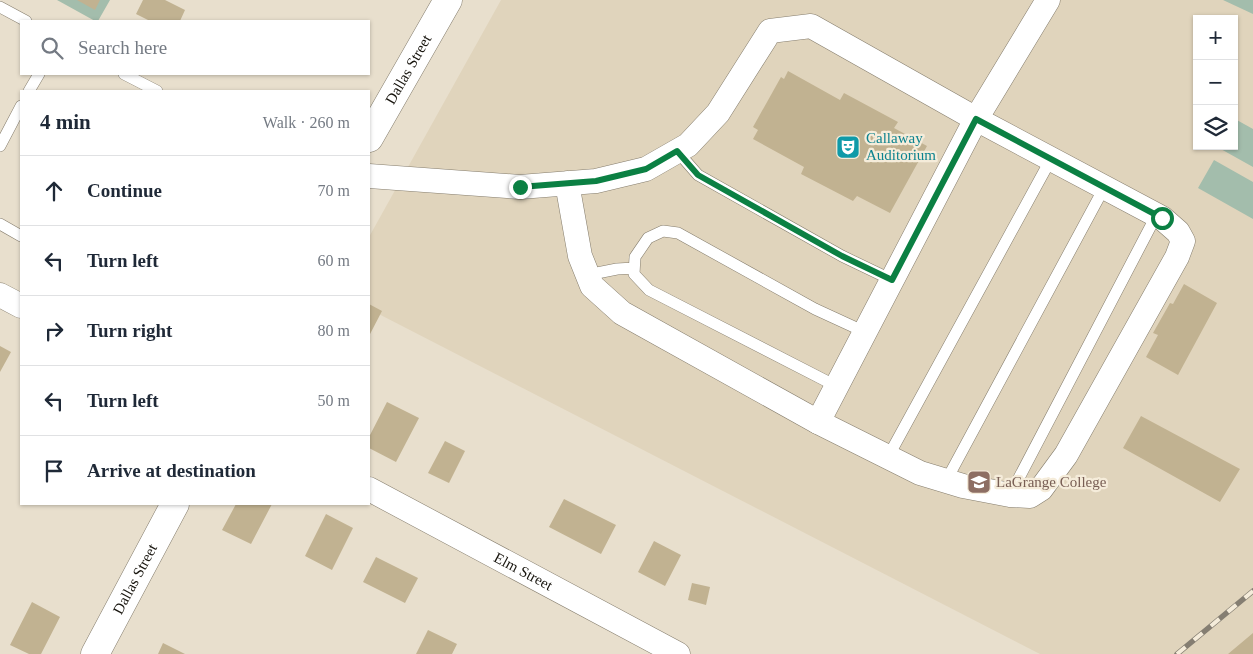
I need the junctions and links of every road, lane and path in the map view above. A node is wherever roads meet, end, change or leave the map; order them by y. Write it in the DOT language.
graph roads {
  1 [pos="448,0"];
  2 [pos="1048,0"];
  3 [pos="0,7"];
  4 [pos="24,20"];
  5 [pos="38,75"];
  6 [pos="126,75"];
  7 [pos="30,90"];
  8 [pos="155,90"];
  9 [pos="20,108"];
  10 [pos="976,119"];
  11 [pos="370,136"];
  12 [pos="0,146"];
  13 [pos="677,151"];
  14 [pos="1051,159"];
  15 [pos="370,176"];
  16 [pos="567,183"];
  17 [pos="1104,188"];
  18 [pos="1156,216"];
  19 [pos="0,224"];
  20 [pos="20,235"];
  21 [pos="634,268"];
  22 [pos="587,275"];
  23 [pos="892,280"];
  24 [pos="0,295"];
  25 [pos="20,305"];
  26 [pos="865,332"];
  27 [pos="836,386"];
  28 [pos="818,422"];
  29 [pos="888,457"];
  30 [pos="946,481"];
  31 [pos="370,490"];
  32 [pos="1010,495"];
  33 [pos="174,505"];
  34 [pos="95,654"];
  35 [pos="678,654"];
  1 -- 11 [label="street, Dallas Street"];
  2 -- 10 [label="street"];
  3 -- 4 [label="lane"];
  5 -- 7 [label="lane"];
  6 -- 8 [label="lane"];
  9 -- 12 [label="lane"];
  10 -- 13 [label="street"];
  10 -- 14 [label="street"];
  10 -- 23 [label="street"];
  13 -- 16 [label="street"];
  13 -- 23 [label="lane"];
  14 -- 17 [label="street"];
  14 -- 29 [label="lane"];
  15 -- 16 [label="street"];
  16 -- 22 [label="street"];
  17 -- 18 [label="street"];
  17 -- 30 [label="lane"];
  18 -- 32 [label="lane"];
  18 -- 32 [label="street"];
  19 -- 20 [label="lane"];
  21 -- 22 [label="lane"];
  21 -- 26 [label="lane"];
  21 -- 27 [label="lane"];
  22 -- 28 [label="street"];
  23 -- 26 [label="street"];
  24 -- 25 [label="street"];
  26 -- 27 [label="street"];
  27 -- 28 [label="street"];
  28 -- 29 [label="street"];
  29 -- 30 [label="street"];
  30 -- 32 [label="street"];
  31 -- 35 [label="street, Elm Street"];
  33 -- 34 [label="street, Dallas Street"];
}
